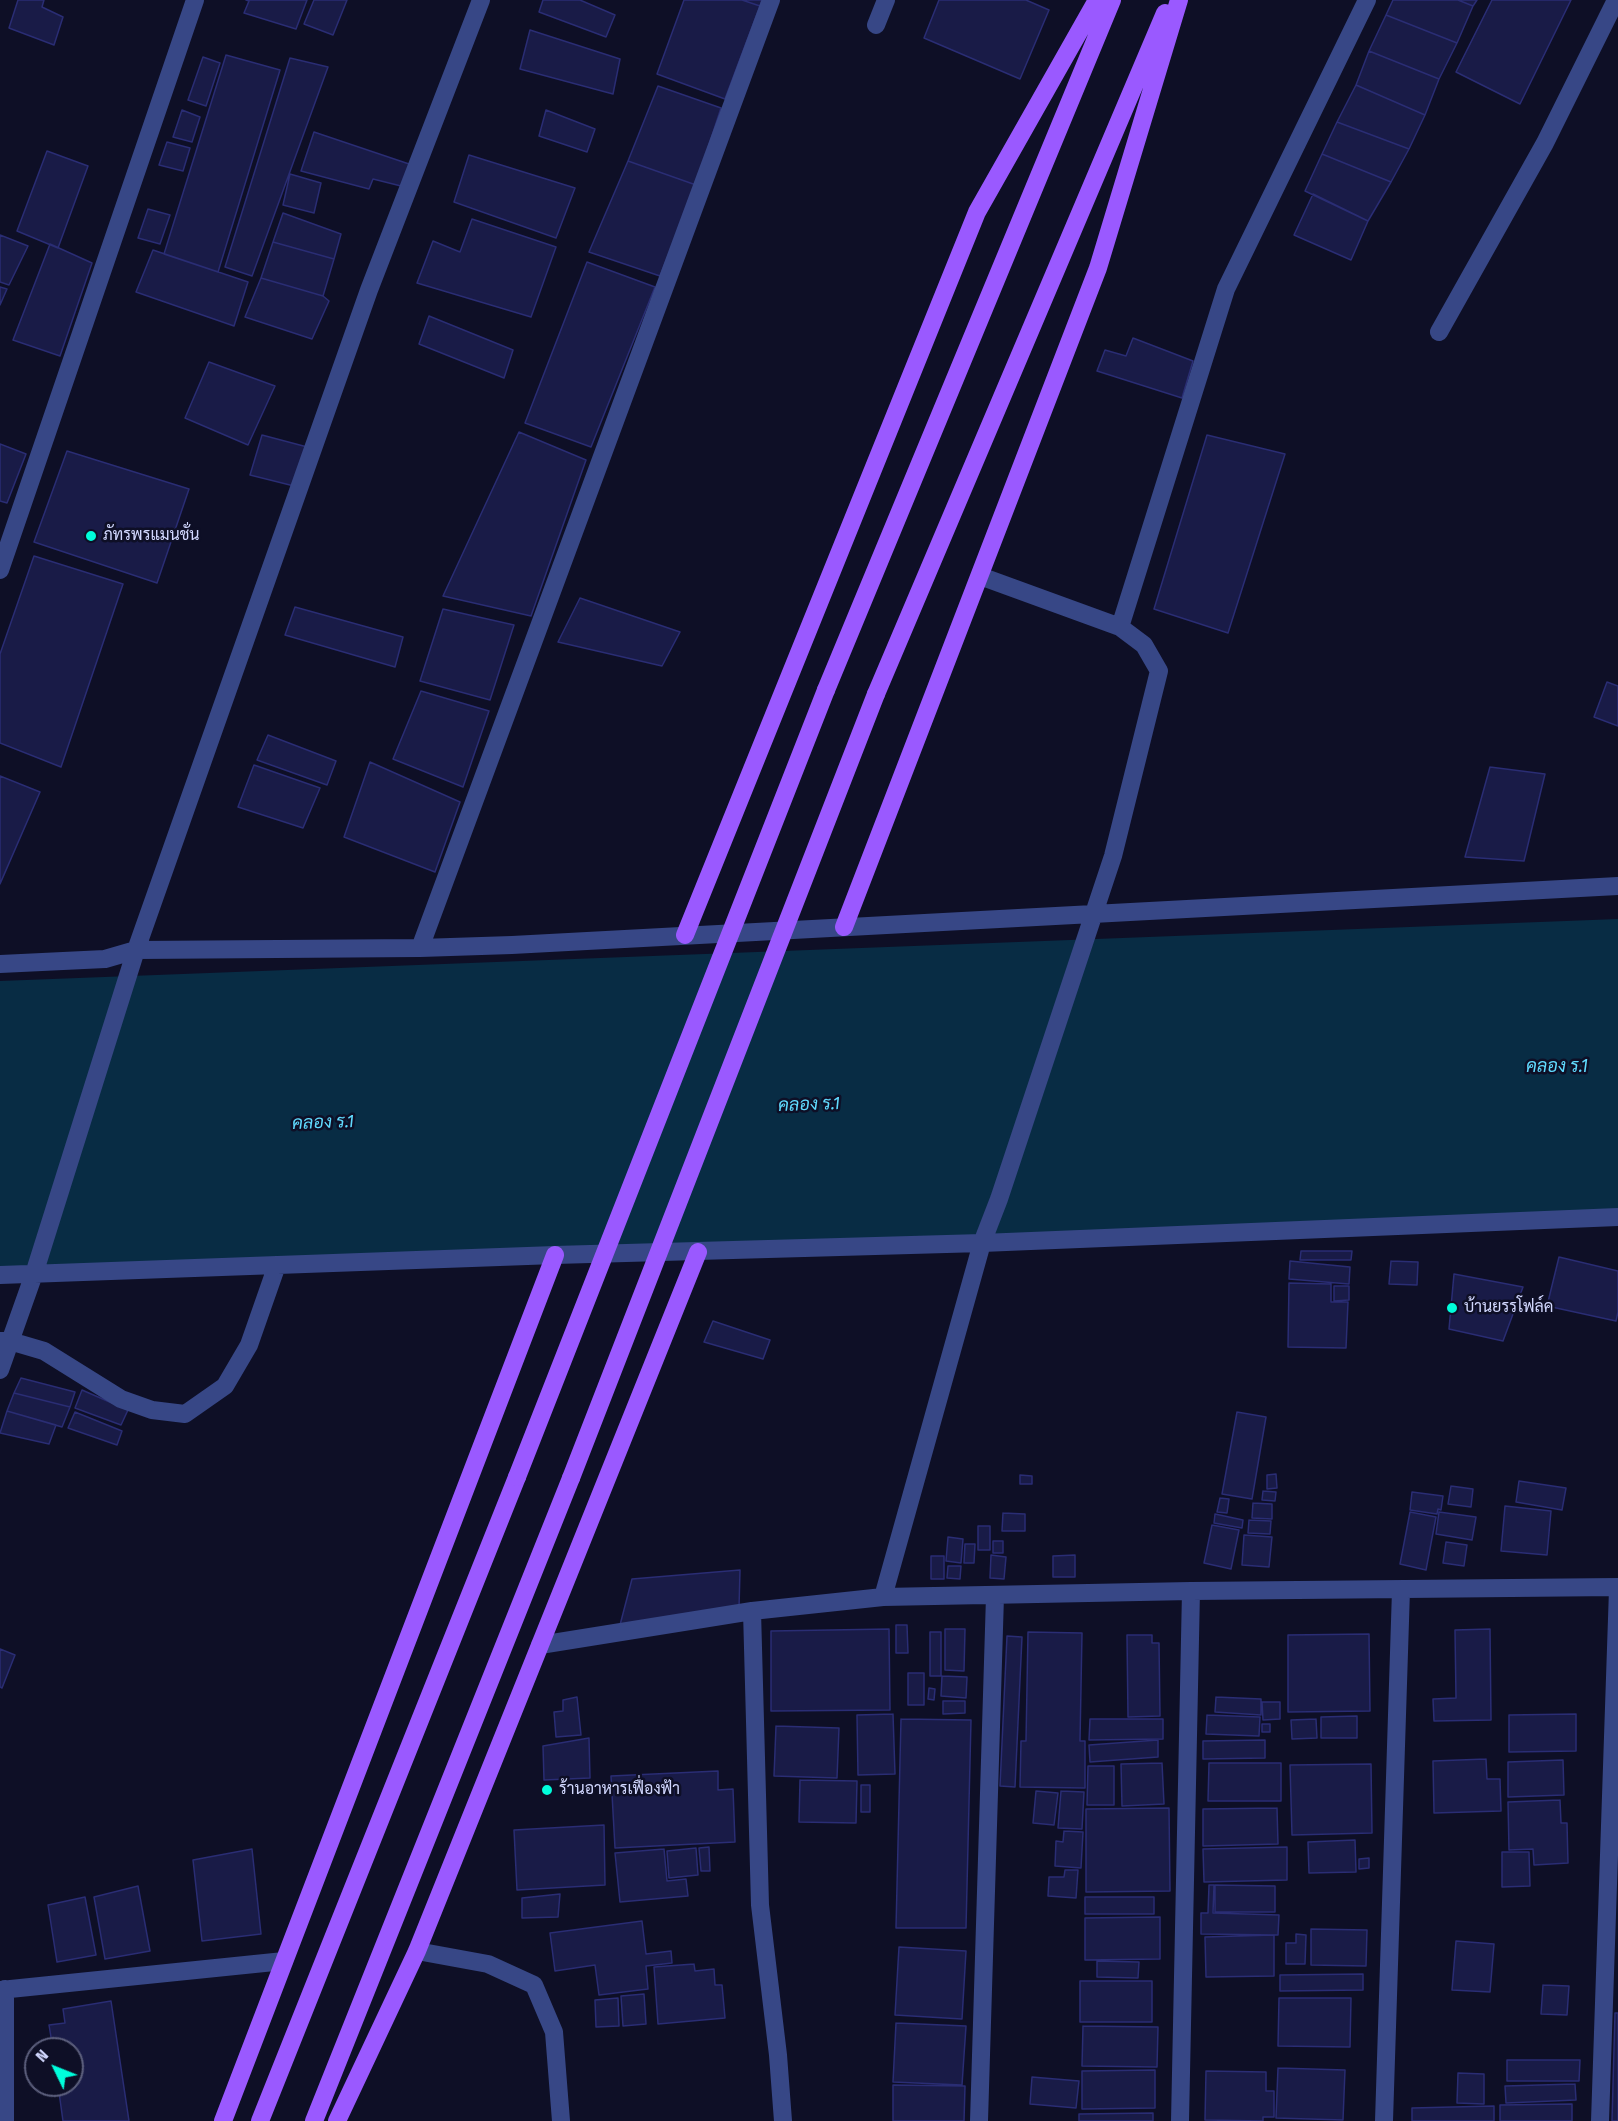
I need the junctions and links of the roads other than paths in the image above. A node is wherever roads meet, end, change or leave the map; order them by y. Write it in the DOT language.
graph roads {
  1 [pos="195,0"];
  2 [pos="481,0"];
  3 [pos="771,0"];
  4 [pos="886,0"];
  5 [pos="1096,0"];
  6 [pos="1112,0"];
  7 [pos="1170,0"];
  8 [pos="1179,0"];
  9 [pos="1368,0"];
  10 [pos="1616,0"];
  11 [pos="876,25"];
  12 [pos="1439,332"];
  13 [pos="0,570"];
  14 [pos="980,576"];
  15 [pos="1120,627"];
  16 [pos="1618,886"];
  17 [pos="1095,913"];
  18 [pos="844,927"];
  19 [pos="685,935"];
  20 [pos="420,948"];
  21 [pos="136,950"];
  22 [pos="0,964"];
  23 [pos="1618,1217"];
  24 [pos="982,1243"];
  25 [pos="698,1252"];
  26 [pos="555,1255"];
  27 [pos="277,1264"];
  28 [pos="34,1274"];
  29 [pos="0,1275"];
  30 [pos="5,1341"];
  31 [pos="0,1370"];
  32 [pos="1618,1588"];
  33 [pos="1401,1590"];
  34 [pos="1191,1591"];
  35 [pos="995,1596"];
  36 [pos="883,1597"];
  37 [pos="752,1611"];
  38 [pos="540,1645"];
  39 [pos="417,1951"];
  40 [pos="284,1961"];
  41 [pos="2,1989"];
  42 [pos="5,2121"];
  43 [pos="224,2121"];
  44 [pos="260,2121"];
  45 [pos="314,2121"];
  46 [pos="336,2121"];
  47 [pos="561,2121"];
  48 [pos="783,2121"];
  49 [pos="979,2121"];
  50 [pos="1180,2121"];
  51 [pos="1384,2121"];
  52 [pos="1600,2121"];
  1 -- 13 [label="street"];
  2 -- 21 [label="street"];
  3 -- 20 [label="street"];
  4 -- 11 [label="street"];
  5 -- 19 [label="main road"];
  6 -- 44 [label="main road, bridge"];
  7 -- 45 [label="main road, bridge"];
  8 -- 14 [label="main road"];
  9 -- 15 [label="street"];
  10 -- 12 [label="street"];
  14 -- 15 [label="street"];
  14 -- 18 [label="main road"];
  15 -- 17 [label="street"];
  16 -- 17 [label="street"];
  17 -- 18 [label="street"];
  17 -- 24 [label="street"];
  18 -- 19 [label="street"];
  19 -- 20 [label="street"];
  20 -- 21 [label="street"];
  21 -- 22 [label="street"];
  21 -- 28 [label="street"];
  23 -- 24 [label="street"];
  24 -- 25 [label="street"];
  24 -- 36 [label="street"];
  25 -- 26 [label="street"];
  25 -- 38 [label="main road"];
  26 -- 27 [label="street"];
  26 -- 40 [label="main road"];
  27 -- 28 [label="street"];
  27 -- 30 [label="street"];
  28 -- 29 [label="street"];
  28 -- 30 [label="street"];
  30 -- 31 [label="street"];
  32 -- 33 [label="street"];
  32 -- 52 [label="street"];
  33 -- 34 [label="street"];
  33 -- 51 [label="street"];
  34 -- 35 [label="street"];
  34 -- 50 [label="street"];
  35 -- 36 [label="street"];
  35 -- 49 [label="street"];
  36 -- 37 [label="street"];
  37 -- 38 [label="street"];
  37 -- 48 [label="street"];
  38 -- 39 [label="main road"];
  39 -- 46 [label="main road"];
  39 -- 47 [label="street"];
  40 -- 41 [label="street"];
  40 -- 43 [label="main road"];
  41 -- 42 [label="street"];
}
